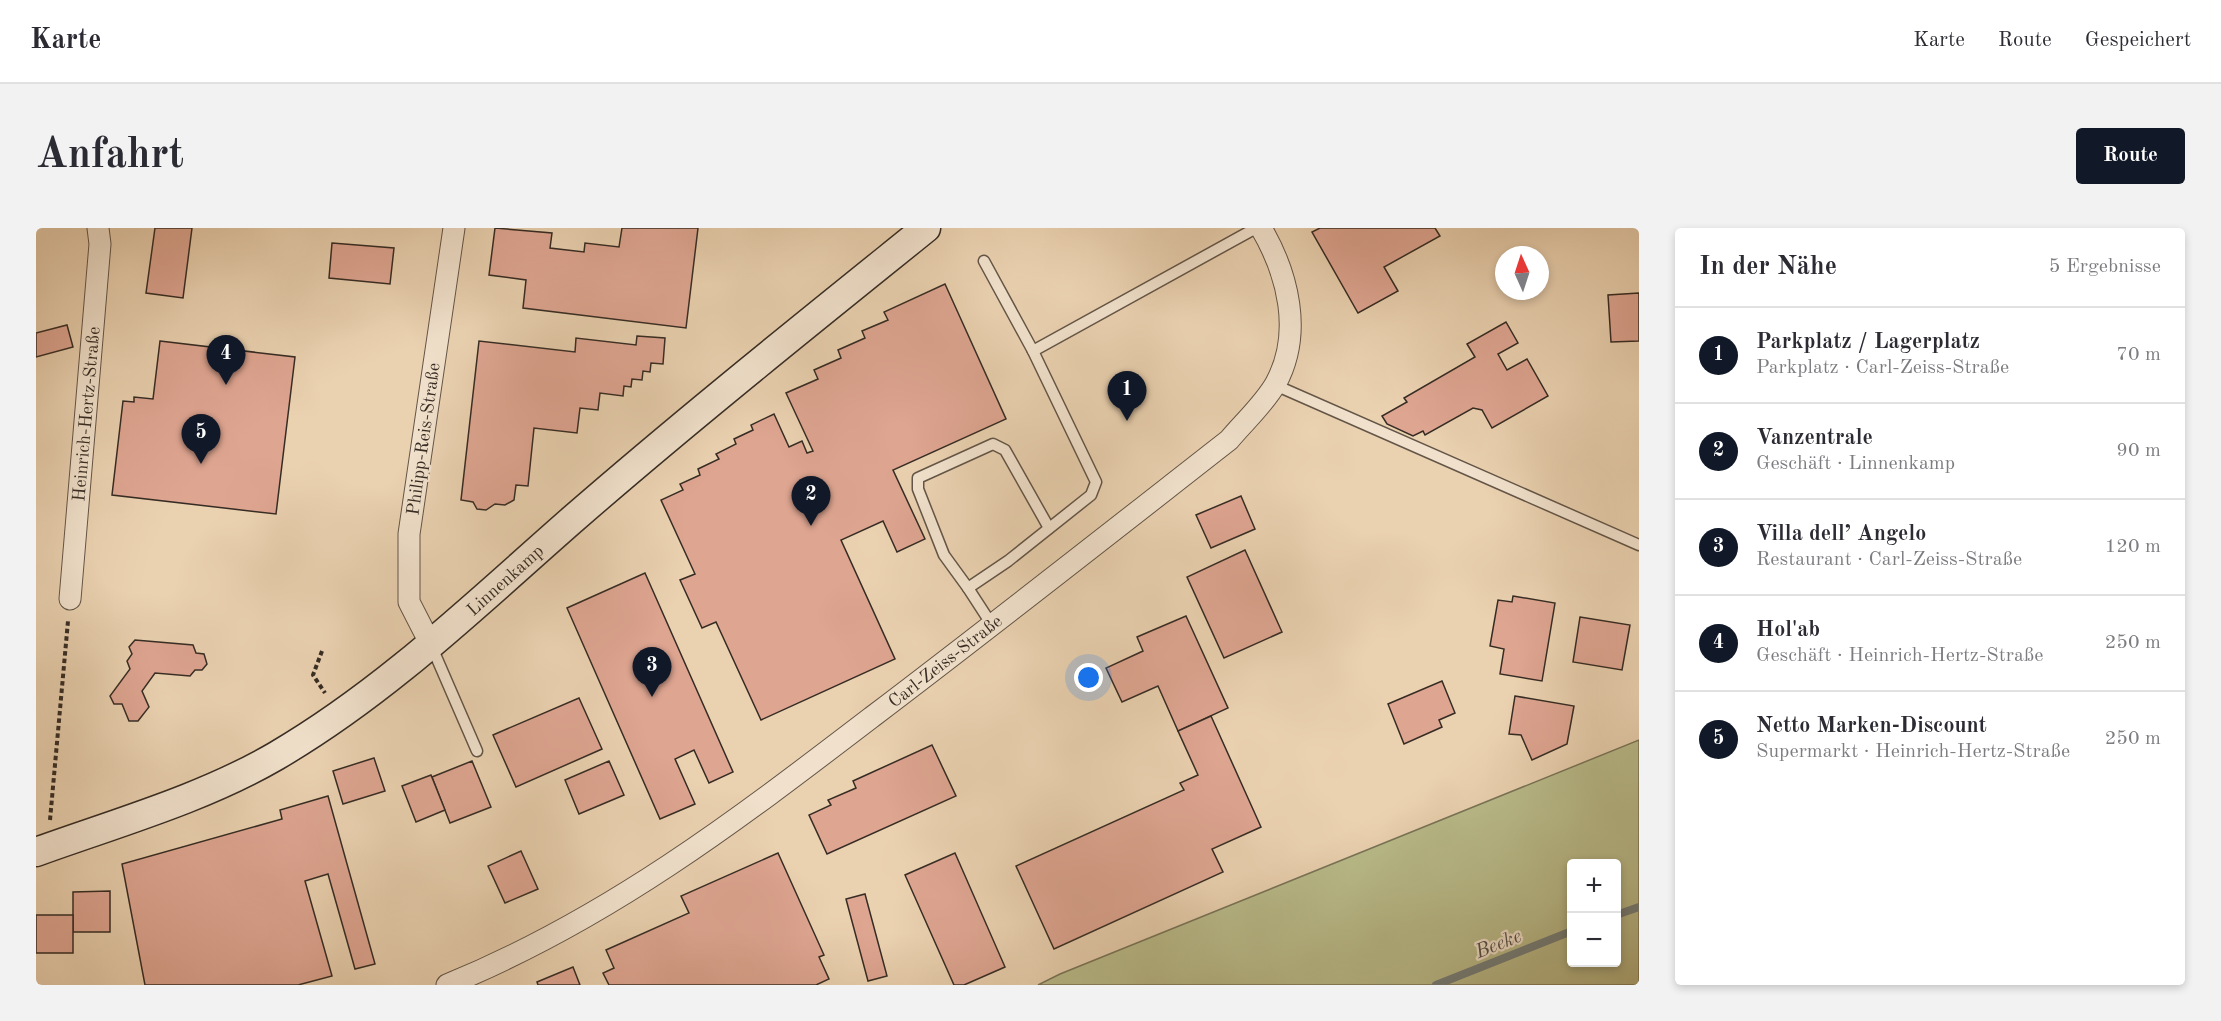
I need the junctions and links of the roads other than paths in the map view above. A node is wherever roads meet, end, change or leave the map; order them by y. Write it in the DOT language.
graph roads {
  1 [pos="98,228"];
  2 [pos="454,228"];
  3 [pos="926,228"];
  4 [pos="1256,228"];
  5 [pos="1261,228"];
  6 [pos="984,261"];
  7 [pos="1033,351"];
  8 [pos="1275,385"];
  9 [pos="1049,528"];
  10 [pos="1639,545"];
  11 [pos="968,588"];
  12 [pos="70,599"];
  13 [pos="992,625"];
  14 [pos="431,645"];
  15 [pos="477,752"];
  16 [pos="36,852"];
  17 [pos="447,985"];
  1 -- 12 [label="street, Heinrich-Hertz-Straße"];
  2 -- 14 [label="street, Philipp-Reis-Straße"];
  3 -- 14 [label="main road, Linnenkamp"];
  4 -- 7 [label="lane"];
  5 -- 8 [label="street, Carl-Zeiss-Straße"];
  6 -- 7 [label="lane"];
  7 -- 9 [label="lane"];
  8 -- 10 [label="lane"];
  8 -- 13 [label="street, Carl-Zeiss-Straße"];
  9 -- 11 [label="lane"];
  9 -- 11 [label="lane"];
  11 -- 13 [label="lane"];
  13 -- 17 [label="street, Carl-Zeiss-Straße"];
  14 -- 15 [label="lane"];
  14 -- 16 [label="main road, Linnenkamp"];
}
